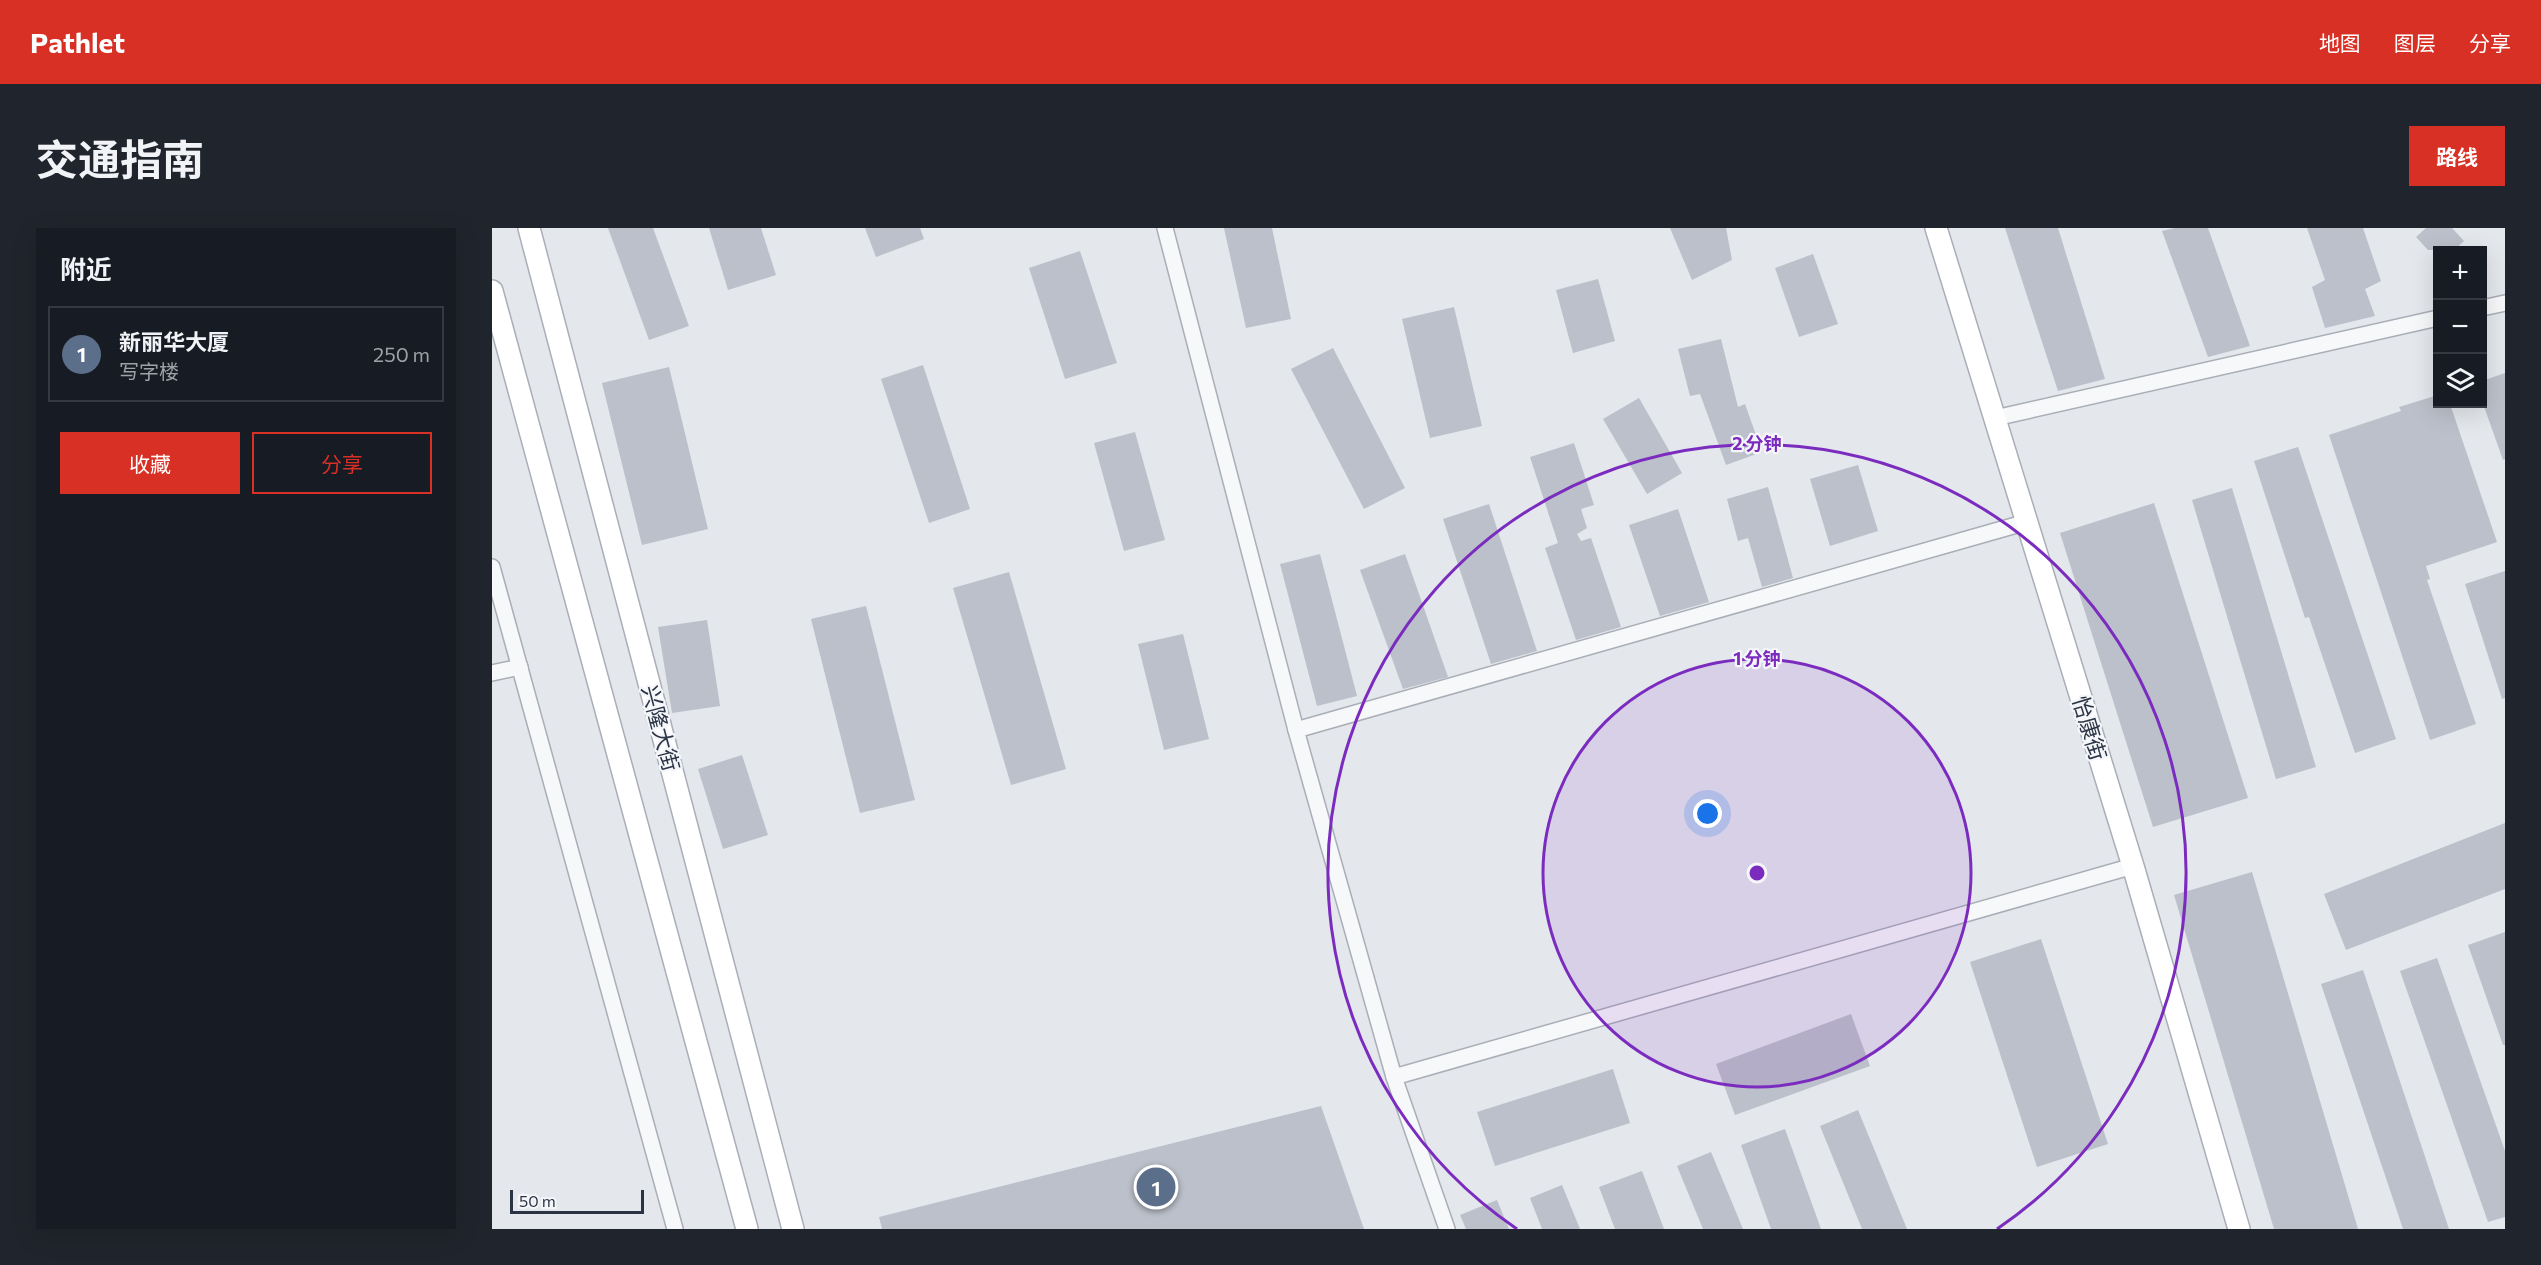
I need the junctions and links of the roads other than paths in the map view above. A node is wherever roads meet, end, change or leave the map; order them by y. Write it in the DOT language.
graph roads {
  1 [pos="528,228"];
  2 [pos="1165,228"];
  3 [pos="1936,228"];
  4 [pos="492,291"];
  5 [pos="2505,303"];
  6 [pos="2487,307"];
  7 [pos="2433,319"];
  8 [pos="1995,418"];
  9 [pos="2027,522"];
  10 [pos="492,567"];
  11 [pos="520,667"];
  12 [pos="492,673"];
  13 [pos="1296,730"];
  14 [pos="2133,866"];
  15 [pos="1394,1077"];
  16 [pos="675,1229"];
  17 [pos="747,1229"];
  18 [pos="793,1229"];
  19 [pos="1447,1229"];
  20 [pos="2239,1229"];
  1 -- 18 [label="main road, 兴隆大街"];
  2 -- 13 [label="street"];
  3 -- 8 [label="main road, 怡康街"];
  4 -- 17 [label="main road"];
  5 -- 6 [label="street"];
  7 -- 8 [label="street"];
  8 -- 9 [label="main road, 怡康街"];
  9 -- 13 [label="street"];
  9 -- 14 [label="main road, 怡康街"];
  10 -- 11 [label="street"];
  11 -- 12 [label="street"];
  11 -- 16 [label="street"];
  13 -- 15 [label="street"];
  14 -- 15 [label="street"];
  14 -- 20 [label="main road, 怡康街"];
  15 -- 19 [label="street"];
}
